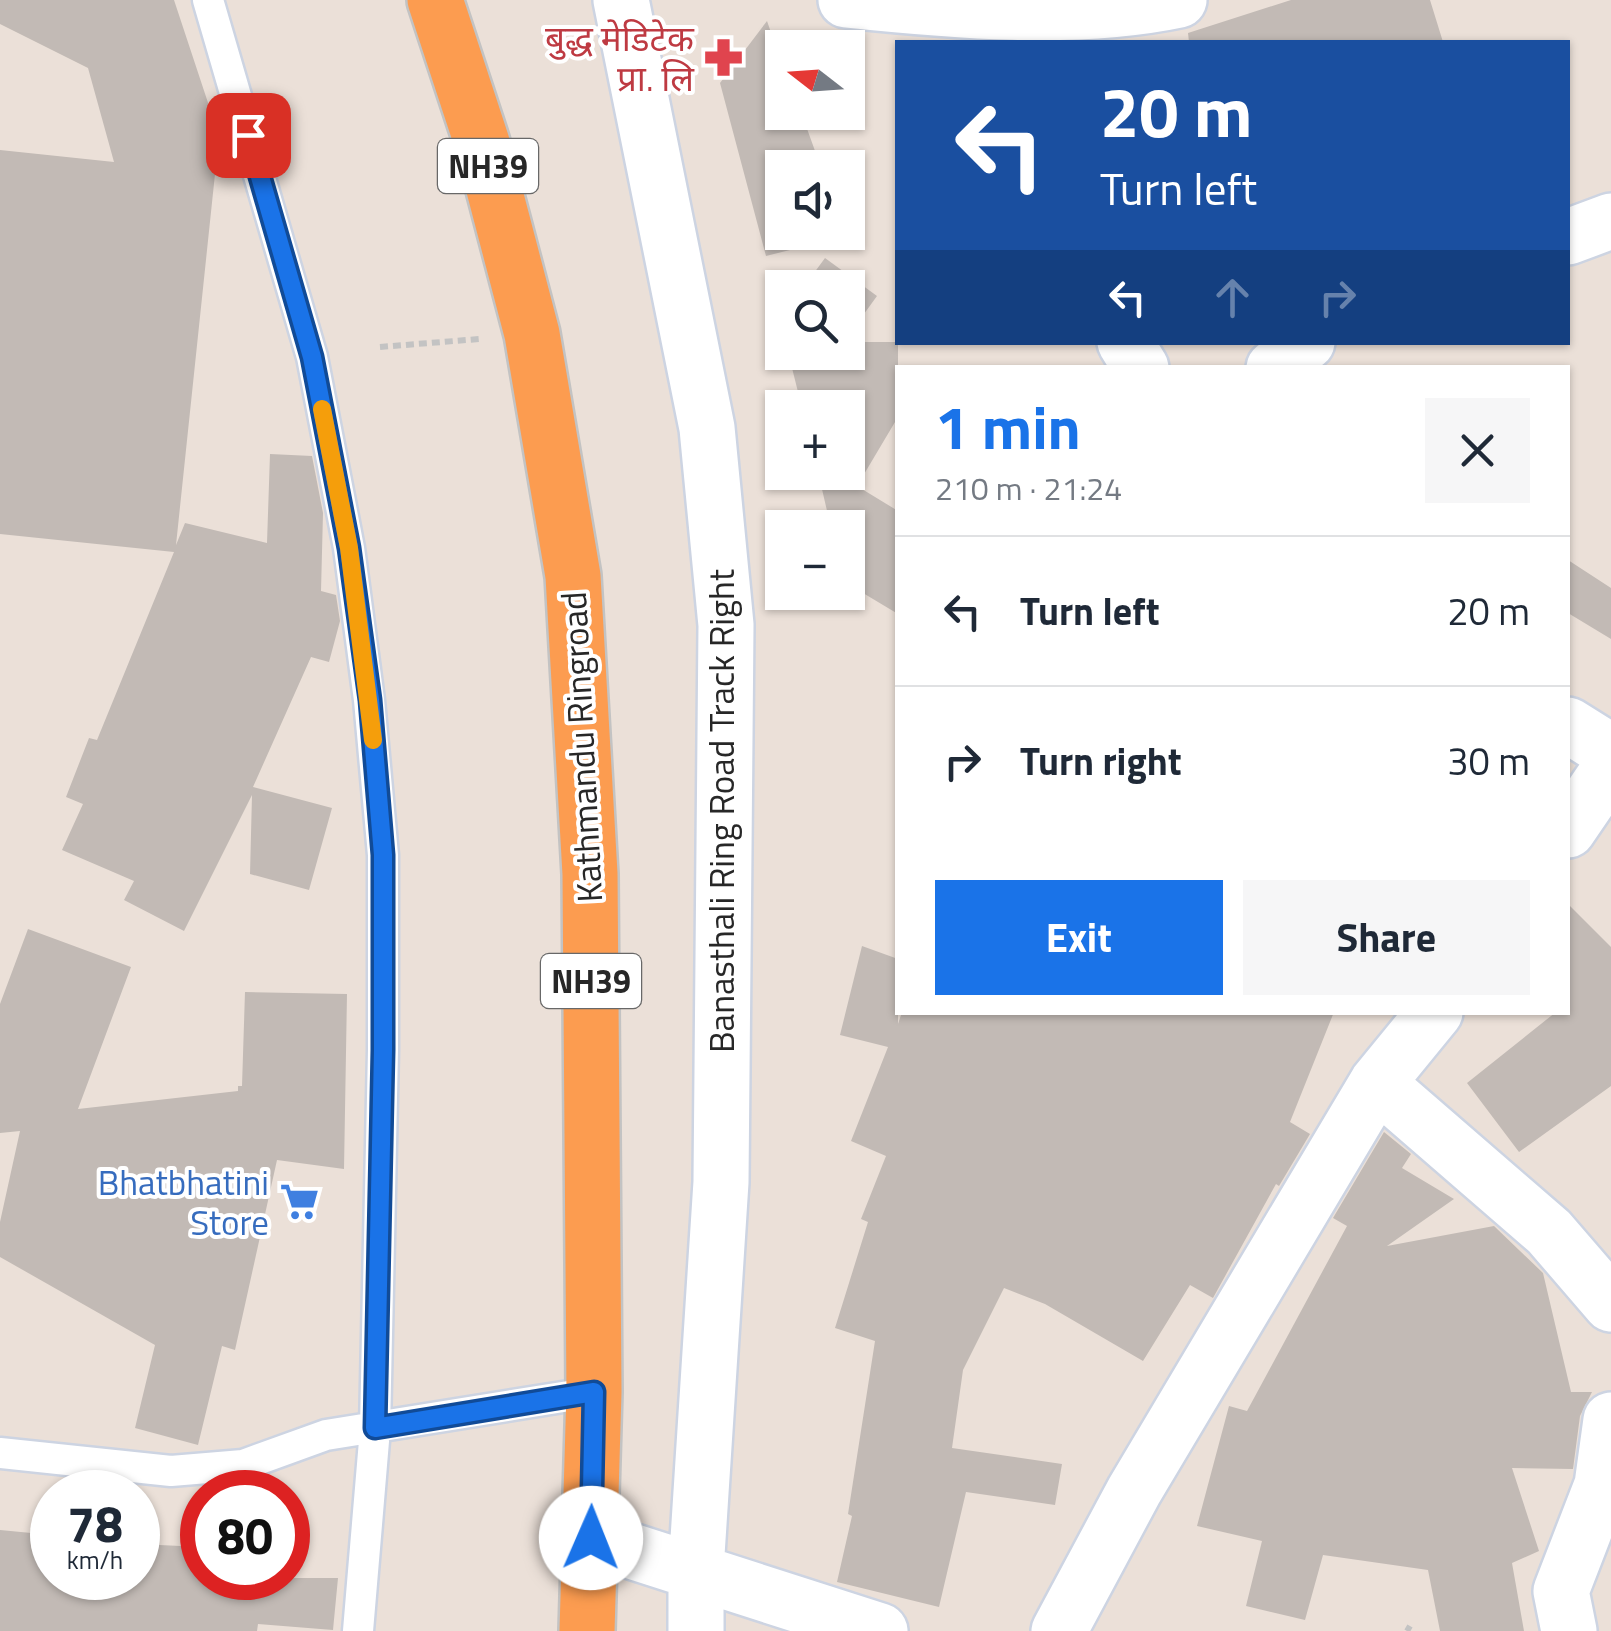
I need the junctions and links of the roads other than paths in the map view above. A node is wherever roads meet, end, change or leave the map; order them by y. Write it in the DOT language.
graph roads {
  1 [pos="208,0"];
  2 [pos="436,0"];
  3 [pos="621,0"];
  4 [pos="846,0"];
  5 [pos="1178,0"];
  6 [pos="953,26"];
  7 [pos="1611,221"];
  8 [pos="1570,236"];
  9 [pos="1302,345"];
  10 [pos="1278,365"];
  11 [pos="1570,726"];
  12 [pos="1611,752"];
  13 [pos="1611,767"];
  14 [pos="1570,827"];
  15 [pos="1434,1015"];
  16 [pos="1377,1083"];
  17 [pos="1611,1304"];
  18 [pos="594,1392"];
  19 [pos="1611,1420"];
  20 [pos="375,1428"];
  21 [pos="0,1453"];
  22 [pos="591,1538"];
  23 [pos="696,1570"];
  24 [pos="358,1631"];
  25 [pos="587,1631"];
  26 [pos="696,1631"];
  27 [pos="880,1631"];
  28 [pos="1059,1631"];
  29 [pos="1569,1631"];
  1 -- 20 [label="lane"];
  2 -- 18 [label="highway, Kathmandu Ringroad / NH39"];
  3 -- 23 [label="street, Banasthali Ring Road Track Right"];
  4 -- 6 [label="street"];
  5 -- 6 [label="street"];
  7 -- 8 [label="street"];
  9 -- 10 [label="street"];
  11 -- 12 [label="street"];
  13 -- 14 [label="street"];
  15 -- 16 [label="street"];
  16 -- 17 [label="street"];
  16 -- 28 [label="street"];
  18 -- 20 [label="lane"];
  18 -- 22 [label="highway, Kathmandu Ringroad / NH39"];
  19 -- 29 [label="street"];
  20 -- 21 [label="lane"];
  20 -- 24 [label="lane"];
  22 -- 23 [label="street"];
  22 -- 25 [label="highway, Kathmandu Ringroad / NH39"];
  23 -- 26 [label="street, Banasthali Ring Road Track Right"];
  23 -- 27 [label="street"];
}
